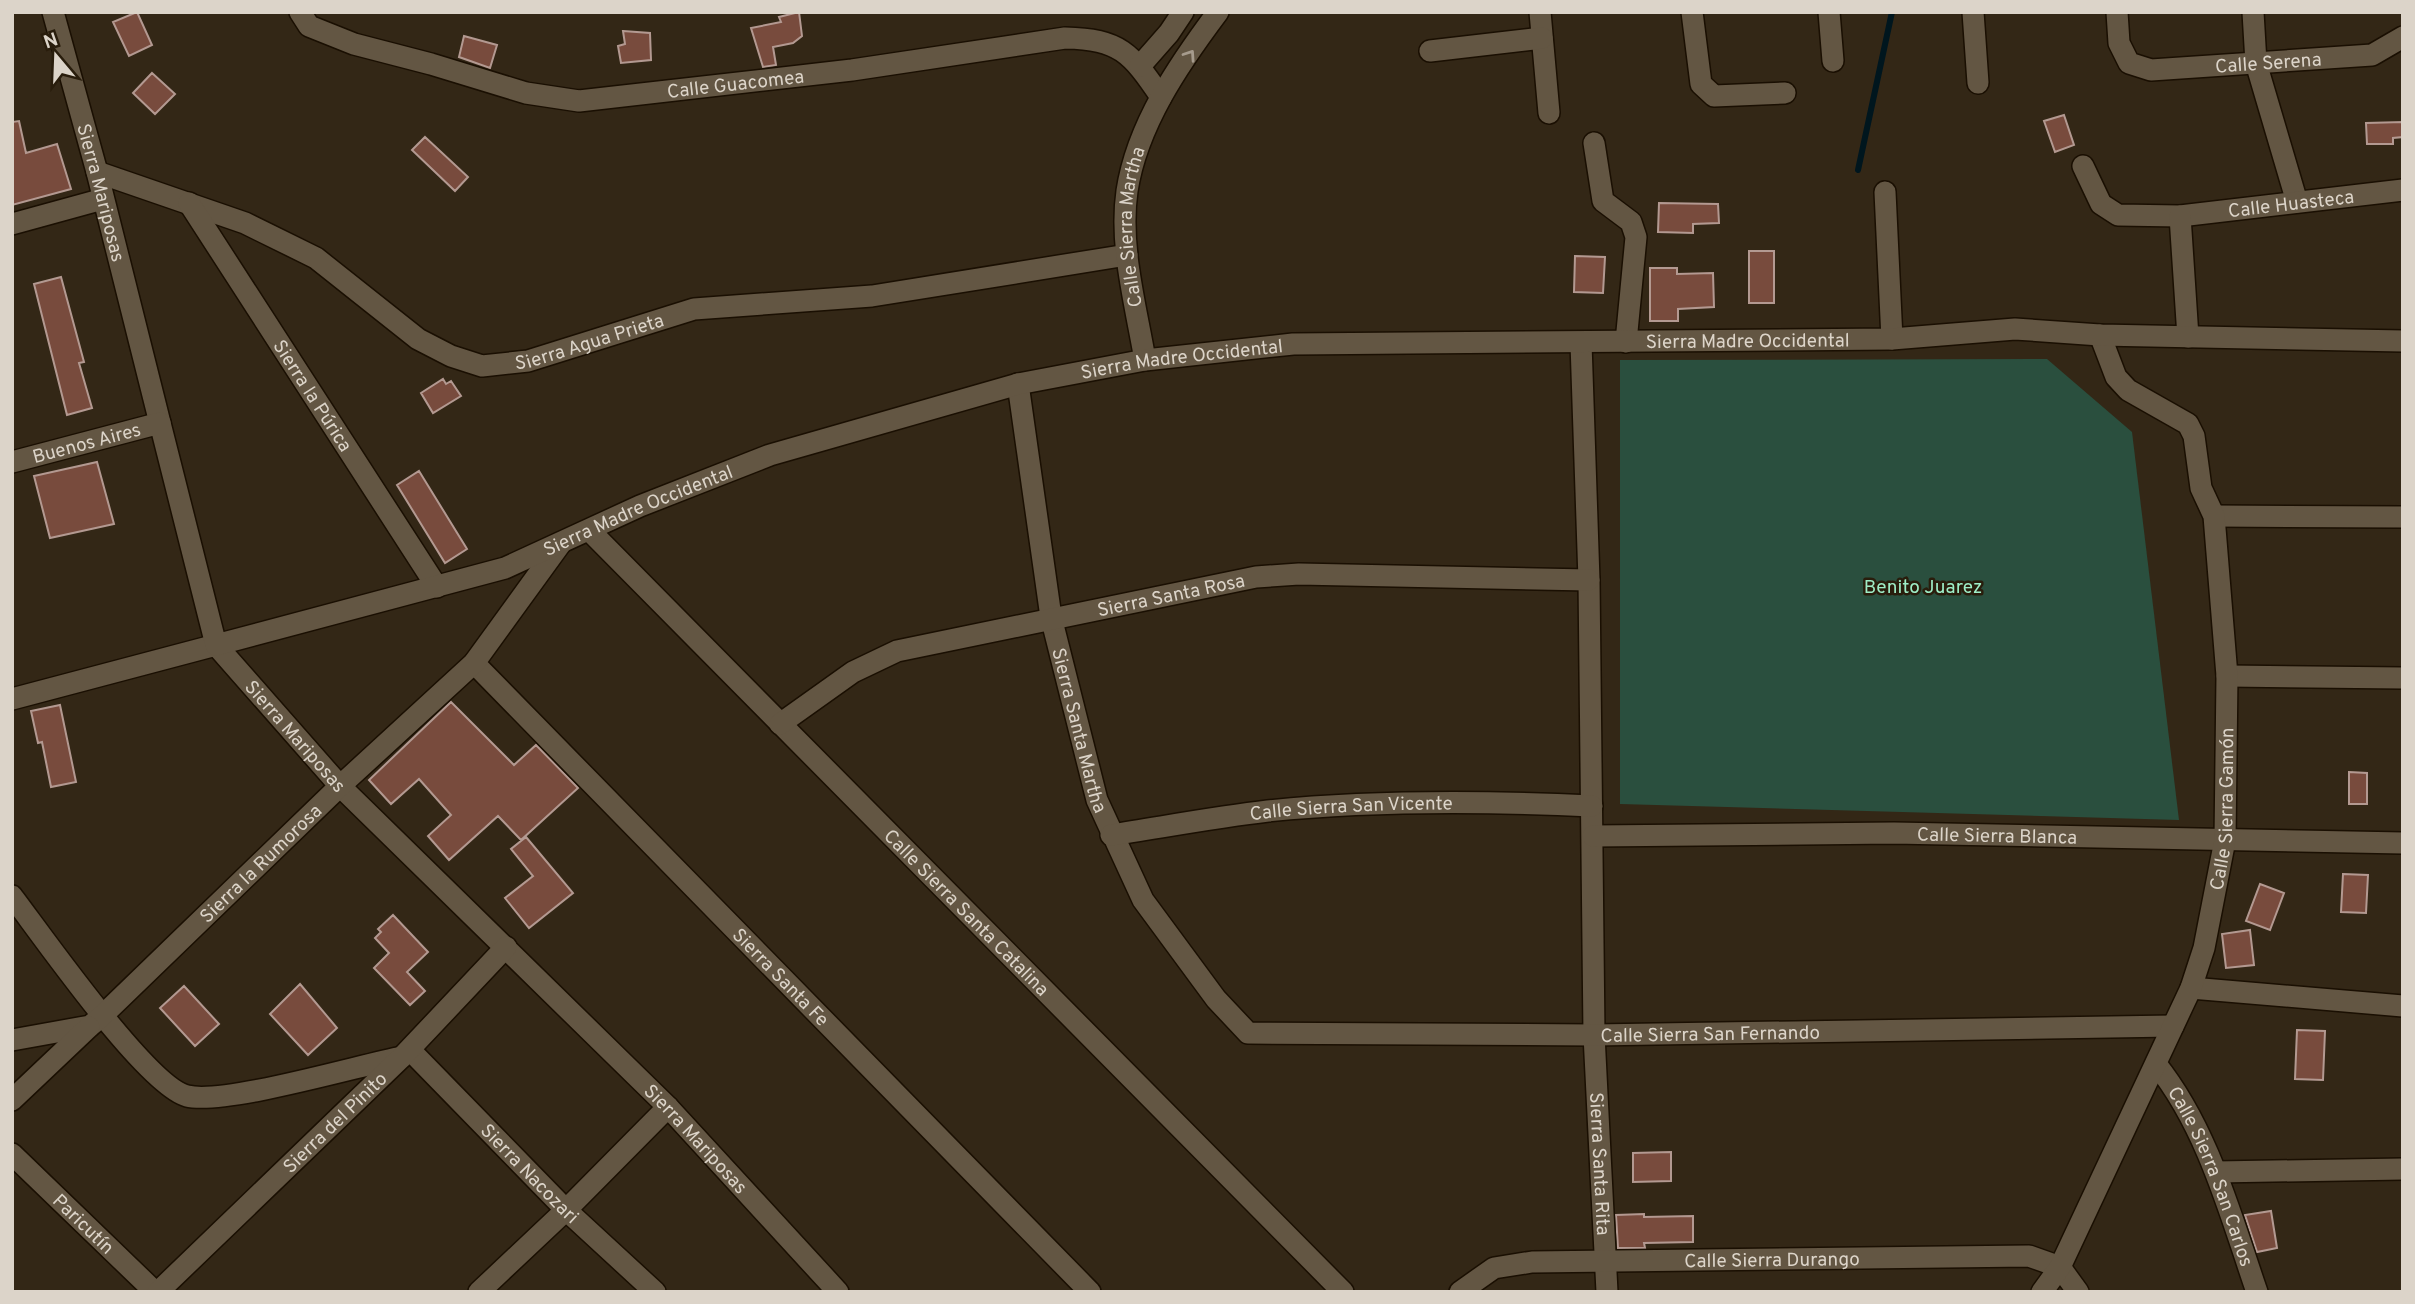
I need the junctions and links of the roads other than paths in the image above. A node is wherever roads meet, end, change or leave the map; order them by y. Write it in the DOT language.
graph roads {
  1 [pos="53,12"];
  2 [pos="299,12"];
  3 [pos="1183,12"];
  4 [pos="1218,12"];
  5 [pos="1540,12"];
  6 [pos="1692,12"];
  7 [pos="1829,12"];
  8 [pos="1973,12"];
  9 [pos="2117,12"];
  10 [pos="2253,12"];
  11 [pos="2403,37"];
  12 [pos="1542,38"];
  13 [pos="1430,51"];
  14 [pos="1833,61"];
  15 [pos="2256,63"];
  16 [pos="1140,66"];
  17 [pos="1978,83"];
  18 [pos="1785,93"];
  19 [pos="1161,97"];
  20 [pos="1549,113"];
  21 [pos="1594,143"];
  22 [pos="2083,166"];
  23 [pos="97,172"];
  24 [pos="2403,190"];
  25 [pos="1885,192"];
  26 [pos="103,199"];
  27 [pos="2297,202"];
  28 [pos="189,203"];
  29 [pos="2180,216"];
  30 [pos="12,224"];
  31 [pos="1127,256"];
  32 [pos="2100,335"];
  33 [pos="2188,337"];
  34 [pos="1892,340"];
  35 [pos="2403,341"];
  36 [pos="1626,342"];
  37 [pos="1581,343"];
  38 [pos="1145,360"];
  39 [pos="1017,384"];
  40 [pos="160,423"];
  41 [pos="12,462"];
  42 [pos="2214,516"];
  43 [pos="2403,517"];
  44 [pos="590,531"];
  45 [pos="561,543"];
  46 [pos="1588,580"];
  47 [pos="437,587"];
  48 [pos="1051,617"];
  49 [pos="216,645"];
  50 [pos="474,663"];
  51 [pos="2227,676"];
  52 [pos="2403,678"];
  53 [pos="12,699"];
  54 [pos="780,724"];
  55 [pos="340,786"];
  56 [pos="1592,806"];
  57 [pos="1111,835"];
  58 [pos="1593,836"];
  59 [pos="2225,840"];
  60 [pos="2403,843"];
  61 [pos="12,895"];
  62 [pos="506,947"];
  63 [pos="2191,988"];
  64 [pos="2403,1006"];
  65 [pos="96,1021"];
  66 [pos="2173,1026"];
  67 [pos="1248,1033"];
  68 [pos="1594,1035"];
  69 [pos="12,1040"];
  70 [pos="407,1053"];
  71 [pos="2156,1064"];
  72 [pos="12,1100"];
  73 [pos="668,1107"];
  74 [pos="12,1154"];
  75 [pos="2403,1169"];
  76 [pos="2216,1171"];
  77 [pos="566,1210"];
  78 [pos="1606,1264"];
  79 [pos="2060,1267"];
  80 [pos="157,1292"];
  81 [pos="480,1292"];
  82 [pos="655,1292"];
  83 [pos="838,1292"];
  84 [pos="1090,1292"];
  85 [pos="1343,1292"];
  86 [pos="1460,1292"];
  87 [pos="1607,1292"];
  88 [pos="2042,1292"];
  89 [pos="2078,1292"];
  90 [pos="2257,1292"];
  1 -- 23 [label="street, Sierra Mariposas"];
  2 -- 16 [label="street, Calle Guacomea"];
  3 -- 16 [label="street"];
  19 -- 4 [label="street, one-way"];
  5 -- 12 [label="street"];
  6 -- 18 [label="street"];
  7 -- 14 [label="street"];
  8 -- 17 [label="street"];
  9 -- 15 [label="street, Calle Serena"];
  10 -- 15 [label="street"];
  11 -- 15 [label="street, Calle Serena"];
  12 -- 13 [label="street"];
  12 -- 20 [label="street"];
  15 -- 27 [label="street"];
  16 -- 19 [label="street, Calle Guacomea"];
  19 -- 31 [label="street, Calle Sierra Martha"];
  21 -- 36 [label="street"];
  22 -- 29 [label="street, Calle Huasteca"];
  23 -- 26 [label="street, Sierra Mariposas"];
  23 -- 28 [label="street, Sierra Agua Prieta"];
  24 -- 27 [label="street, Calle Huasteca"];
  25 -- 34 [label="street"];
  26 -- 30 [label="street"];
  26 -- 40 [label="street, Sierra Mariposas"];
  27 -- 29 [label="street, Calle Huasteca"];
  28 -- 31 [label="street, Sierra Agua Prieta"];
  28 -- 47 [label="street, Sierra la Púrica"];
  29 -- 33 [label="street"];
  31 -- 38 [label="street, Calle Sierra Martha"];
  32 -- 33 [label="street, Sierra Madre Occidental"];
  32 -- 34 [label="street, Sierra Madre Occidental"];
  32 -- 42 [label="street, Calle Sierra Gamón"];
  33 -- 35 [label="street, Sierra Madre Occidental"];
  34 -- 36 [label="street, Sierra Madre Occidental"];
  36 -- 37 [label="street, Sierra Madre Occidental"];
  37 -- 38 [label="street, Sierra Madre Occidental"];
  37 -- 46 [label="street, Sierra Santa Rita"];
  38 -- 39 [label="street, Sierra Madre Occidental"];
  39 -- 44 [label="street, Sierra Madre Occidental"];
  39 -- 48 [label="street, Sierra Santa Martha"];
  40 -- 41 [label="street, Buenos Aires"];
  40 -- 49 [label="street, Sierra Mariposas"];
  42 -- 43 [label="street"];
  42 -- 51 [label="street, Calle Sierra Gamón"];
  44 -- 45 [label="street, Sierra Madre Occidental"];
  44 -- 54 [label="street, Calle Sierra Santa Catalina"];
  45 -- 47 [label="street, Sierra Madre Occidental"];
  45 -- 50 [label="street, Sierra la Rumorosa"];
  46 -- 48 [label="street, Sierra Santa Rosa"];
  46 -- 56 [label="street, Sierra Santa Rita"];
  47 -- 49 [label="street, Sierra Madre Occidental"];
  48 -- 54 [label="street, Sierra Santa Rosa"];
  48 -- 57 [label="street, Sierra Santa Martha"];
  49 -- 53 [label="street, Sierra Madre Occidental"];
  49 -- 55 [label="street, Sierra Mariposas"];
  50 -- 55 [label="street, Sierra la Rumorosa"];
  50 -- 84 [label="street, Sierra Santa Fe"];
  51 -- 52 [label="street"];
  51 -- 59 [label="street, Calle Sierra Gamón"];
  54 -- 85 [label="street, Calle Sierra Santa Catalina"];
  55 -- 62 [label="street, Sierra Mariposas"];
  55 -- 65 [label="street, Sierra la Rumorosa"];
  56 -- 57 [label="street, Calle Sierra San Vicente"];
  56 -- 58 [label="street, Sierra Santa Rita"];
  57 -- 67 [label="street, Sierra Santa Martha"];
  58 -- 59 [label="street, Calle Sierra Blanca"];
  58 -- 68 [label="street, Sierra Santa Rita"];
  59 -- 60 [label="street, Calle Sierra Blanca"];
  59 -- 63 [label="street, Calle Sierra Gamón"];
  61 -- 65 [label="street"];
  62 -- 70 [label="street, Sierra del Pinito"];
  62 -- 73 [label="street, Sierra Mariposas"];
  63 -- 64 [label="street"];
  63 -- 66 [label="street, Calle Sierra Gamón"];
  65 -- 69 [label="street"];
  65 -- 70 [label="street"];
  65 -- 72 [label="street, Sierra la Rumorosa"];
  66 -- 68 [label="street, Calle Sierra San Fernando"];
  66 -- 71 [label="street, Calle Sierra Gamón"];
  67 -- 68 [label="street, Calle Sierra San Fernando"];
  68 -- 78 [label="street, Sierra Santa Rita"];
  70 -- 77 [label="street, Sierra Nacozari"];
  70 -- 80 [label="street, Sierra del Pinito"];
  71 -- 76 [label="street, Calle Sierra San Carlos"];
  71 -- 79 [label="street, Calle Sierra Gamón"];
  73 -- 77 [label="street"];
  73 -- 83 [label="street, Sierra Mariposas"];
  74 -- 80 [label="street, Paricutín"];
  75 -- 76 [label="street"];
  76 -- 90 [label="street, Calle Sierra San Carlos"];
  77 -- 81 [label="street"];
  77 -- 82 [label="street, Sierra Nacozari"];
  78 -- 79 [label="street, Calle Sierra Durango"];
  78 -- 86 [label="street, Calle Sierra Durango"];
  78 -- 87 [label="street, Sierra Santa Rita"];
  79 -- 88 [label="street, Calle Sierra Gamón"];
  79 -- 89 [label="street"];
}
